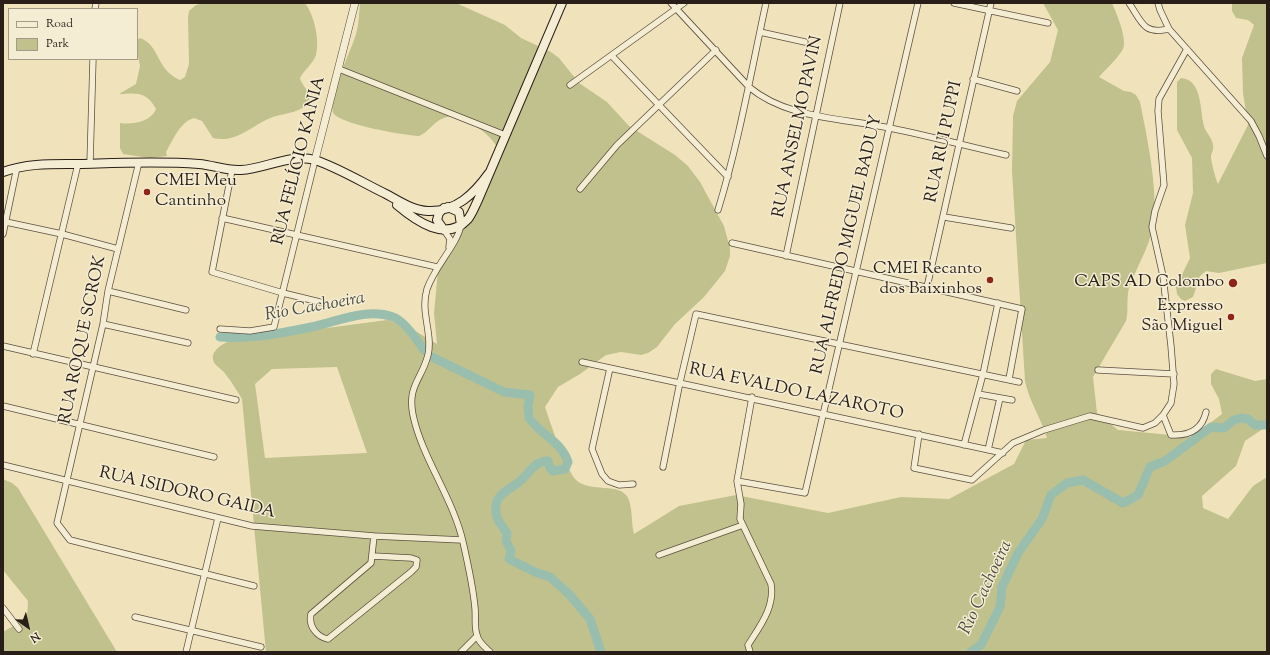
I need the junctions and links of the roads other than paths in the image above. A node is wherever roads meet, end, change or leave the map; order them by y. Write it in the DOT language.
graph roads {
  1 [pos="355,3"];
  2 [pos="562,3"];
  3 [pos="671,3"];
  4 [pos="684,3"];
  5 [pos="766,3"];
  6 [pos="840,3"];
  7 [pos="918,3"];
  8 [pos="954,3"];
  9 [pos="992,3"];
  10 [pos="1129,3"];
  11 [pos="1158,3"];
  12 [pos="676,8"];
  13 [pos="990,11"];
  14 [pos="1048,23"];
  15 [pos="1169,29"];
  16 [pos="760,32"];
  17 [pos="805,42"];
  18 [pos="1188,49"];
  19 [pos="716,50"];
  20 [pos="612,56"];
  21 [pos="94,60"];
  22 [pos="339,68"];
  23 [pos="973,79"];
  24 [pos="570,85"];
  25 [pos="749,87"];
  26 [pos="1017,91"];
  27 [pos="660,106"];
  28 [pos="816,116"];
  29 [pos="889,128"];
  30 [pos="505,135"];
  31 [pos="960,144"];
  32 [pos="1267,154"];
  33 [pos="1006,155"];
  34 [pos="315,160"];
  35 [pos="139,162"];
  36 [pos="90,163"];
  37 [pos="78,164"];
  38 [pos="18,167"];
  39 [pos="232,170"];
  40 [pos="3,172"];
  41 [pos="489,173"];
  42 [pos="728,177"];
  43 [pos="580,189"];
  44 [pos="385,194"];
  45 [pos="446,208"];
  46 [pos="718,210"];
  47 [pos="944,216"];
  48 [pos="222,218"];
  49 [pos="6,222"];
  50 [pos="461,225"];
  51 [pos="1011,228"];
  52 [pos="444,230"];
  53 [pos="3,234"];
  54 [pos="62,234"];
  55 [pos="296,236"];
  56 [pos="732,243"];
  57 [pos="449,247"];
  58 [pos="118,249"];
  59 [pos="786,256"];
  60 [pos="437,267"];
  61 [pos="855,272"];
  62 [pos="927,287"];
  63 [pos="108,291"];
  64 [pos="283,293"];
  65 [pos="324,302"];
  66 [pos="998,303"];
  67 [pos="186,310"];
  68 [pos="103,324"];
  69 [pos="220,328"];
  70 [pos="188,343"];
  71 [pos="840,343"];
  72 [pos="3,346"];
  73 [pos="33,354"];
  74 [pos="582,362"];
  75 [pos="93,368"];
  76 [pos="610,368"];
  77 [pos="1098,370"];
  78 [pos="983,374"];
  79 [pos="1174,374"];
  80 [pos="1009,379"];
  81 [pos="680,382"];
  82 [pos="1019,382"];
  83 [pos="978,394"];
  84 [pos="752,397"];
  85 [pos="1000,398"];
  86 [pos="236,400"];
  87 [pos="1012,400"];
  88 [pos="3,406"];
  89 [pos="1206,412"];
  90 [pos="824,414"];
  91 [pos="1163,415"];
  92 [pos="80,425"];
  93 [pos="919,434"];
  94 [pos="964,445"];
  95 [pos="988,450"];
  96 [pos="1003,453"];
  97 [pos="214,457"];
  98 [pos="3,465"];
  99 [pos="663,467"];
  100 [pos="67,481"];
  101 [pos="737,481"];
  102 [pos="633,484"];
  103 [pos="218,518"];
  104 [pos="743,525"];
  105 [pos="374,536"];
  106 [pos="462,540"];
  107 [pos="659,555"];
  108 [pos="373,556"];
  109 [pos="204,575"];
  110 [pos="254,586"];
  111 [pos="3,608"];
  112 [pos="135,617"];
  113 [pos="19,629"];
  114 [pos="191,631"];
  115 [pos="477,636"];
  116 [pos="261,647"];
  117 [pos="186,652"];
  118 [pos="462,652"];
  119 [pos="490,652"];
  120 [pos="750,652"];
  1 -- 22 [label="street, RUA FELÍCIO KANIA"];
  2 -- 30 [label="main road"];
  3 -- 12 [label="street"];
  4 -- 12 [label="street"];
  5 -- 16 [label="street"];
  6 -- 28 [label="street, RUA ANSELMO PAVIN"];
  7 -- 29 [label="street, RUA ALFREDO MIGUEL BADUY"];
  8 -- 13 [label="street"];
  9 -- 13 [label="street, RUA RUI PUPPI"];
  10 -- 15 [label="street"];
  11 -- 15 [label="street"];
  12 -- 19 [label="street"];
  12 -- 20 [label="street"];
  13 -- 14 [label="street"];
  13 -- 23 [label="street, RUA RUI PUPPI"];
  15 -- 18 [label="street"];
  16 -- 17 [label="street"];
  16 -- 25 [label="street"];
  18 -- 32 [label="street"];
  18 -- 79 [label="street"];
  19 -- 25 [label="street"];
  19 -- 27 [label="street"];
  20 -- 24 [label="street"];
  20 -- 27 [label="street"];
  21 -- 36 [label="street"];
  22 -- 30 [label="street"];
  22 -- 34 [label="street, RUA FELÍCIO KANIA"];
  23 -- 26 [label="street"];
  23 -- 31 [label="street, RUA RUI PUPPI"];
  25 -- 28 [label="street"];
  25 -- 42 [label="street"];
  27 -- 42 [label="street"];
  27 -- 43 [label="street"];
  28 -- 29 [label="street"];
  28 -- 59 [label="street, RUA ANSELMO PAVIN"];
  29 -- 31 [label="street"];
  29 -- 61 [label="street, RUA ALFREDO MIGUEL BADUY"];
  30 -- 41 [label="main road"];
  31 -- 33 [label="street"];
  31 -- 47 [label="street, RUA RUI PUPPI"];
  34 -- 39 [label="main road"];
  34 -- 44 [label="main road"];
  34 -- 55 [label="street, RUA FELÍCIO KANIA"];
  35 -- 36 [label="main road"];
  35 -- 39 [label="main road"];
  35 -- 58 [label="street, RUA ROQUE SCROK"];
  36 -- 37 [label="main road"];
  37 -- 38 [label="main road"];
  37 -- 54 [label="street"];
  38 -- 40 [label="main road"];
  38 -- 49 [label="street"];
  39 -- 48 [label="street"];
  41 -- 45 [label="main road"];
  41 -- 50 [label="main road"];
  42 -- 46 [label="street"];
  44 -- 45 [label="main road"];
  44 -- 52 [label="main road"];
  45 -- 50 [label="main road"];
  45 -- 52 [label="main road"];
  47 -- 51 [label="street"];
  47 -- 62 [label="street, RUA RUI PUPPI"];
  48 -- 55 [label="street"];
  48 -- 64 [label="street"];
  49 -- 53 [label="street"];
  49 -- 54 [label="street"];
  50 -- 52 [label="main road"];
  50 -- 57 [label="street"];
  52 -- 57 [label="street"];
  54 -- 58 [label="street"];
  54 -- 73 [label="street"];
  55 -- 60 [label="street"];
  55 -- 64 [label="street, RUA FELÍCIO KANIA"];
  56 -- 59 [label="street"];
  57 -- 60 [label="street"];
  58 -- 63 [label="street, RUA ROQUE SCROK"];
  59 -- 61 [label="street"];
  60 -- 106 [label="street"];
  61 -- 62 [label="street"];
  61 -- 71 [label="street, RUA ALFREDO MIGUEL BADUY"];
  62 -- 66 [label="street"];
  63 -- 67 [label="street"];
  63 -- 68 [label="street, RUA ROQUE SCROK"];
  64 -- 65 [label="street"];
  64 -- 69 [label="street, RUA FELÍCIO KANIA"];
  66 -- 78 [label="street"];
  66 -- 80 [label="street"];
  68 -- 70 [label="street"];
  68 -- 75 [label="street, RUA ROQUE SCROK"];
  71 -- 78 [label="street"];
  71 -- 81 [label="street"];
  71 -- 90 [label="street, RUA ALFREDO MIGUEL BADUY"];
  72 -- 73 [label="street"];
  73 -- 75 [label="street"];
  74 -- 76 [label="street, RUA EVALDO LAZAROTO"];
  75 -- 86 [label="street"];
  75 -- 92 [label="street, RUA ROQUE SCROK"];
  76 -- 81 [label="street, RUA EVALDO LAZAROTO"];
  76 -- 102 [label="street"];
  77 -- 79 [label="street"];
  78 -- 80 [label="street"];
  78 -- 83 [label="street"];
  79 -- 91 [label="street"];
  80 -- 82 [label="street"];
  81 -- 84 [label="street, RUA EVALDO LAZAROTO"];
  81 -- 99 [label="street"];
  83 -- 85 [label="street"];
  83 -- 94 [label="street"];
  84 -- 90 [label="street, RUA EVALDO LAZAROTO"];
  84 -- 101 [label="street"];
  85 -- 87 [label="street"];
  85 -- 95 [label="street"];
  88 -- 92 [label="street"];
  89 -- 91 [label="street"];
  90 -- 93 [label="street, RUA EVALDO LAZAROTO"];
  90 -- 101 [label="street, RUA ALFREDO MIGUEL BADUY"];
  91 -- 96 [label="street"];
  92 -- 97 [label="street"];
  92 -- 100 [label="street, RUA ROQUE SCROK"];
  93 -- 94 [label="street, RUA EVALDO LAZAROTO"];
  93 -- 96 [label="street"];
  94 -- 95 [label="street, RUA EVALDO LAZAROTO"];
  95 -- 96 [label="street, RUA EVALDO LAZAROTO"];
  98 -- 100 [label="street, RUA ISIDORO GAIDA"];
  100 -- 103 [label="street, RUA ISIDORO GAIDA"];
  100 -- 109 [label="street, RUA ROQUE SCROK"];
  101 -- 104 [label="street"];
  103 -- 105 [label="street, RUA ISIDORO GAIDA"];
  103 -- 109 [label="street"];
  104 -- 107 [label="street"];
  104 -- 120 [label="street"];
  105 -- 106 [label="street, RUA ISIDORO GAIDA"];
  105 -- 108 [label="street"];
  106 -- 115 [label="street"];
  108 -- 108 [label="street"];
  109 -- 110 [label="street"];
  109 -- 114 [label="street"];
  111 -- 113 [label="street"];
  112 -- 114 [label="street"];
  114 -- 116 [label="street"];
  114 -- 117 [label="street"];
  115 -- 118 [label="street"];
  115 -- 119 [label="street"];
}
